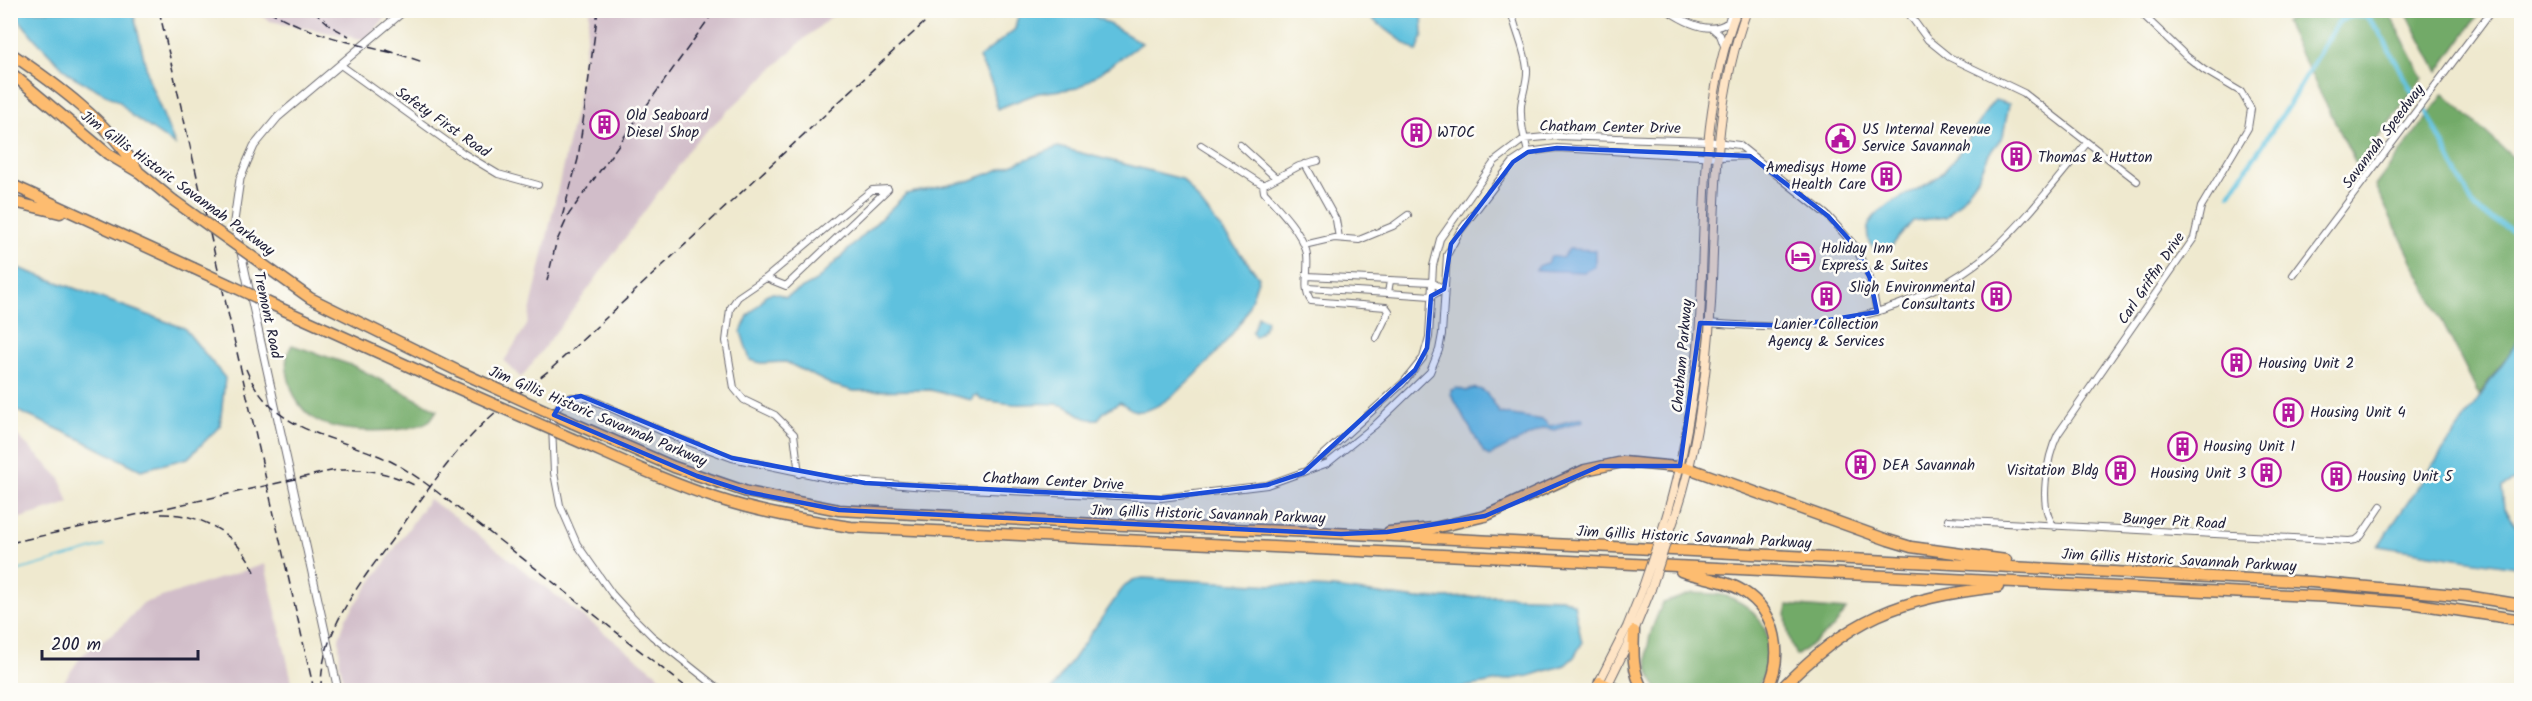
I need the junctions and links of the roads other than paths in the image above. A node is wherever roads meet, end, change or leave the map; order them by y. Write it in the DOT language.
graph roads {
  1 [pos="405,10"];
  2 [pos="1511,10"];
  3 [pos="1667,10"];
  4 [pos="1734,10"];
  5 [pos="1748,10"];
  6 [pos="1906,10"];
  7 [pos="2138,10"];
  8 [pos="2492,10"];
  9 [pos="1712,28"];
  10 [pos="1724,46"];
  11 [pos="10,53"];
  12 [pos="342,66"];
  13 [pos="10,72"];
  14 [pos="1524,139"];
  15 [pos="1708,141"];
  16 [pos="1719,143"];
  17 [pos="2087,143"];
  18 [pos="1201,145"];
  19 [pos="1240,145"];
  20 [pos="1528,152"];
  21 [pos="1706,156"];
  22 [pos="1750,156"];
  23 [pos="1718,157"];
  24 [pos="1318,161"];
  25 [pos="1305,164"];
  26 [pos="140,173"];
  27 [pos="1275,177"];
  28 [pos="2137,181"];
  29 [pos="10,184"];
  30 [pos="538,185"];
  31 [pos="1263,185"];
  32 [pos="10,201"];
  33 [pos="1408,215"];
  34 [pos="103,227"];
  35 [pos="1339,238"];
  36 [pos="1304,245"];
  37 [pos="2293,275"];
  38 [pos="1307,276"];
  39 [pos="766,278"];
  40 [pos="1390,280"];
  41 [pos="1431,282"];
  42 [pos="1307,288"];
  43 [pos="1444,289"];
  44 [pos="1388,293"];
  45 [pos="1431,296"];
  46 [pos="1877,312"];
  47 [pos="1700,323"];
  48 [pos="1710,323"];
  49 [pos="1376,338"];
  50 [pos="1684,467"];
  51 [pos="1303,473"];
  52 [pos="800,474"];
  53 [pos="2381,506"];
  54 [pos="1948,520"];
  55 [pos="2055,527"];
  56 [pos="1341,534"];
  57 [pos="1666,567"];
  58 [pos="2048,568"];
  59 [pos="2035,583"];
  60 [pos="1647,588"];
  61 [pos="2522,605"];
  62 [pos="2522,620"];
  63 [pos="1634,631"];
  64 [pos="1604,688"];
  65 [pos="338,690"];
  66 [pos="720,690"];
  67 [pos="1643,690"];
  68 [pos="1767,690"];
  69 [pos="1780,690"];
  1 -- 12 [label="street, Tremont Road"];
  2 -- 14 [label="street"];
  3 -- 9 [label="street"];
  4 -- 9 [label="street"];
  4 -- 10 [label="main road, Chatham Parkway"];
  5 -- 16 [label="main road, Chatham Parkway"];
  6 -- 17 [label="street"];
  7 -- 55 [label="street, Carl Griffin Drive"];
  8 -- 37 [label="street, Savannah Speedway"];
  9 -- 10 [label="street"];
  10 -- 15 [label="main road, Chatham Parkway"];
  11 -- 26 [label="highway"];
  12 -- 30 [label="street, Safety First Road"];
  12 -- 65 [label="street, Tremont Road"];
  13 -- 26 [label="highway, Jim Gillis Historic Savannah Parkway"];
  14 -- 15 [label="street, Chatham Center Drive"];
  14 -- 20 [label="street"];
  14 -- 41 [label="street, Chatham Center Drive"];
  15 -- 16 [label="street, Chatham Center Drive"];
  15 -- 21 [label="main road, Chatham Parkway"];
  16 -- 22 [label="street, Chatham Center Drive"];
  16 -- 23 [label="main road, Chatham Parkway"];
  17 -- 28 [label="street"];
  17 -- 46 [label="street"];
  18 -- 31 [label="street"];
  19 -- 27 [label="street"];
  20 -- 21 [label="street, Chatham Center Drive"];
  20 -- 43 [label="street, Chatham Center Drive"];
  21 -- 23 [label="street, Chatham Center Drive"];
  21 -- 47 [label="main road, Chatham Parkway"];
  22 -- 23 [label="street, Chatham Center Drive"];
  22 -- 46 [label="street, Chatham Center Drive"];
  23 -- 48 [label="main road, Chatham Parkway"];
  24 -- 25 [label="street"];
  25 -- 27 [label="street"];
  25 -- 35 [label="street"];
  26 -- 56 [label="highway, Jim Gillis Historic Savannah Parkway, bridge"];
  27 -- 31 [label="street"];
  29 -- 34 [label="highway, Jim Gillis Historic Savannah Parkway"];
  31 -- 36 [label="street"];
  32 -- 34 [label="highway"];
  33 -- 35 [label="street"];
  34 -- 57 [label="highway, Jim Gillis Historic Savannah Parkway, bridge"];
  35 -- 36 [label="street"];
  36 -- 38 [label="street"];
  38 -- 40 [label="street"];
  38 -- 42 [label="street"];
  39 -- 39 [label="street"];
  39 -- 52 [label="street"];
  40 -- 41 [label="street"];
  40 -- 44 [label="street"];
  41 -- 43 [label="street"];
  41 -- 45 [label="street, Chatham Center Drive"];
  42 -- 44 [label="street"];
  42 -- 49 [label="street"];
  43 -- 45 [label="street"];
  43 -- 51 [label="street, Chatham Center Drive"];
  44 -- 45 [label="street"];
  45 -- 51 [label="street, Chatham Center Drive"];
  46 -- 48 [label="street"];
  47 -- 48 [label="street"];
  47 -- 50 [label="main road, Chatham Parkway"];
  48 -- 50 [label="main road, Chatham Parkway"];
  50 -- 56 [label="highway"];
  50 -- 58 [label="highway"];
  50 -- 60 [label="main road, Chatham Parkway, bridge"];
  51 -- 52 [label="street, Chatham Center Drive"];
  52 -- 66 [label="street, Chatham Center Drive"];
  53 -- 55 [label="street, Bunger Pit Road"];
  54 -- 55 [label="street, Bunger Pit Road"];
  56 -- 58 [label="highway, Jim Gillis Historic Savannah Parkway"];
  57 -- 59 [label="highway, Jim Gillis Historic Savannah Parkway"];
  57 -- 68 [label="highway"];
  58 -- 61 [label="highway, Jim Gillis Historic Savannah Parkway"];
  59 -- 62 [label="highway, Jim Gillis Historic Savannah Parkway"];
  59 -- 69 [label="highway"];
  60 -- 63 [label="main road, Chatham Parkway"];
  60 -- 64 [label="main road, Chatham Parkway"];
  63 -- 64 [label="main road, Chatham Parkway"];
  63 -- 67 [label="highway"];
}
